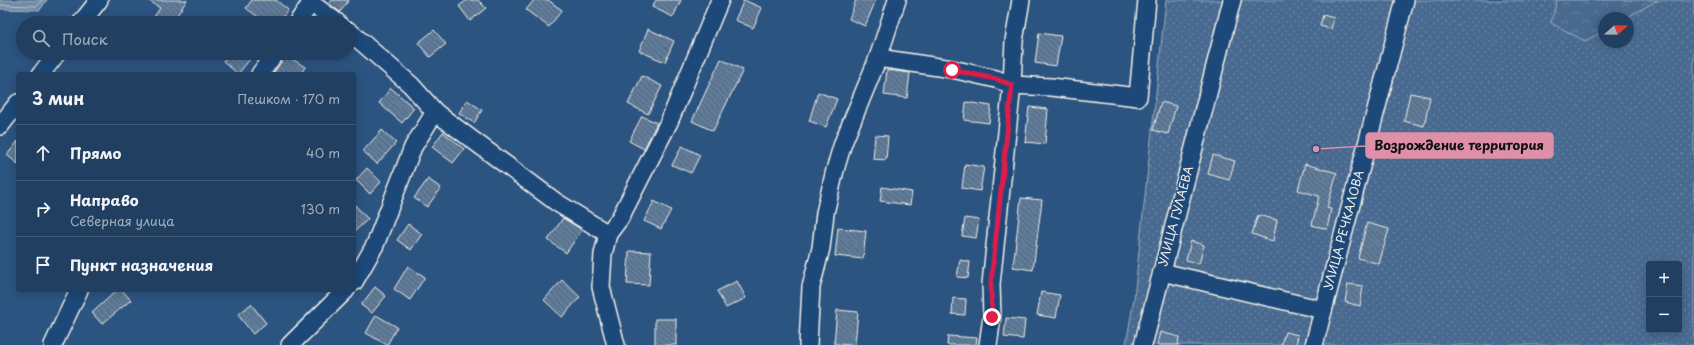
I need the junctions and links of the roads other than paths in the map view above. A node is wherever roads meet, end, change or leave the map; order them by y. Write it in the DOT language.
graph roads {
  1 [pos="98,0"];
  2 [pos="720,0"];
  3 [pos="897,0"];
  4 [pos="1021,0"];
  5 [pos="1147,0"];
  6 [pos="1232,0"];
  7 [pos="1405,0"];
  8 [pos="311,2"];
  9 [pos="85,16"];
  10 [pos="302,16"];
  11 [pos="329,16"];
  12 [pos="356,37"];
  13 [pos="878,58"];
  14 [pos="52,60"];
  15 [pos="270,60"];
  16 [pos="43,72"];
  17 [pos="261,72"];
  18 [pos="1012,85"];
  19 [pos="16,106"];
  20 [pos="435,112"];
  21 [pos="0,126"];
  22 [pos="608,234"];
  23 [pos="1162,272"];
  24 [pos="356,278"];
  25 [pos="78,292"];
  26 [pos="344,292"];
  27 [pos="1323,310"];
  28 [pos="53,345"];
  29 [pos="290,345"];
  30 [pos="616,345"];
  31 [pos="808,345"];
  32 [pos="988,345"];
  33 [pos="1143,345"];
  34 [pos="1314,345"];
  1 -- 9 [label="street"];
  2 -- 22 [label="street"];
  3 -- 13 [label="street"];
  4 -- 18 [label="street"];
  5 -- 18 [label="street"];
  6 -- 23 [label="street, УЛИЦА ГУЛАЕВА"];
  7 -- 27 [label="street, УЛИЦА РЕЧКАЛОВА"];
  8 -- 10 [label="street"];
  8 -- 11 [label="street"];
  12 -- 20 [label="street"];
  13 -- 18 [label="street"];
  13 -- 31 [label="street"];
  14 -- 16 [label="street"];
  15 -- 17 [label="street"];
  18 -- 32 [label="street"];
  19 -- 21 [label="street"];
  20 -- 22 [label="street"];
  20 -- 24 [label="street"];
  22 -- 30 [label="street"];
  23 -- 27 [label="street, УЛИЦА ГУЛАЕВА"];
  23 -- 33 [label="street"];
  25 -- 28 [label="street"];
  26 -- 29 [label="street"];
  27 -- 34 [label="street, УЛИЦА РЕЧКАЛОВА"];
}
